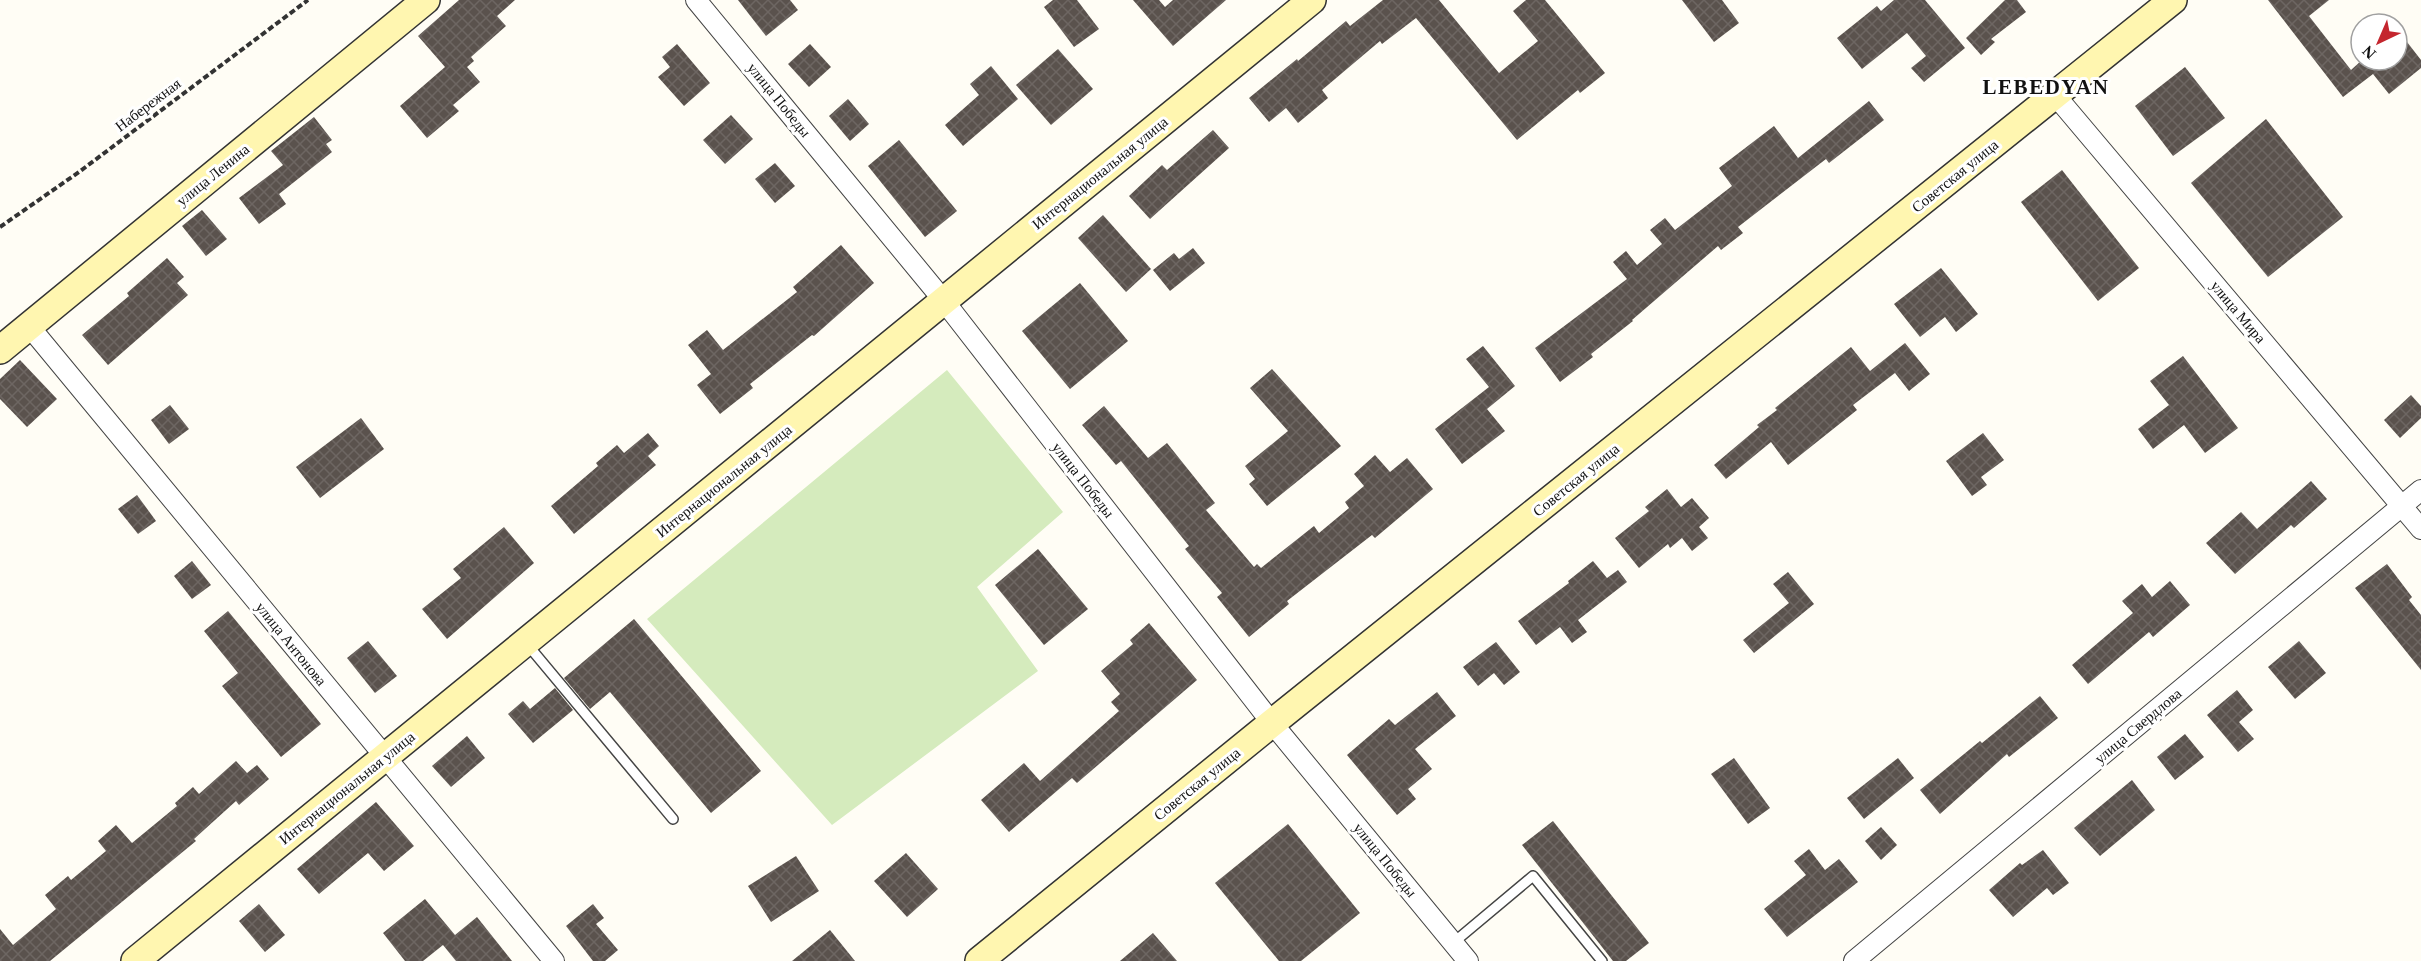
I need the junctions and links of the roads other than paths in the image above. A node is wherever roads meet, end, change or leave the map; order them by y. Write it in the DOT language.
graph roads {
  1 [pos="426,0"];
  2 [pos="696,0"];
  3 [pos="1312,0"];
  4 [pos="2173,0"];
  5 [pos="2055,95"];
  6 [pos="944,301"];
  7 [pos="29,326"];
  8 [pos="0,350"];
  9 [pos="2421,490"];
  10 [pos="2403,506"];
  11 [pos="2421,529"];
  12 [pos="526,642"];
  13 [pos="1272,723"];
  14 [pos="385,758"];
  15 [pos="673,819"];
  16 [pos="1453,943"];
  17 [pos="135,961"];
  18 [pos="554,961"];
  19 [pos="979,961"];
  20 [pos="1467,961"];
  21 [pos="1602,961"];
  22 [pos="1854,961"];
  1 -- 7 [label="main road, улица Ленина"];
  2 -- 6 [label="street, улица Победы"];
  3 -- 6 [label="main road, Интернациональная улица"];
  4 -- 5 [label="main road, Советская улица"];
  5 -- 10 [label="street, улица Мира"];
  5 -- 13 [label="main road, Советская улица"];
  6 -- 12 [label="main road, Интернациональная улица"];
  6 -- 13 [label="street, улица Победы"];
  7 -- 8 [label="main road, улица Ленина"];
  7 -- 14 [label="street, улица Антонова"];
  9 -- 10 [label="street, улица Свердлова"];
  10 -- 11 [label="street, улица Мира"];
  10 -- 22 [label="street, улица Свердлова"];
  12 -- 14 [label="main road, Интернациональная улица"];
  12 -- 15 [label="lane"];
  13 -- 16 [label="street, улица Победы"];
  13 -- 19 [label="main road, Советская улица"];
  14 -- 17 [label="main road, Интернациональная улица"];
  14 -- 18 [label="street, улица Антонова"];
  16 -- 20 [label="street, улица Победы"];
  16 -- 21 [label="lane"];
}
